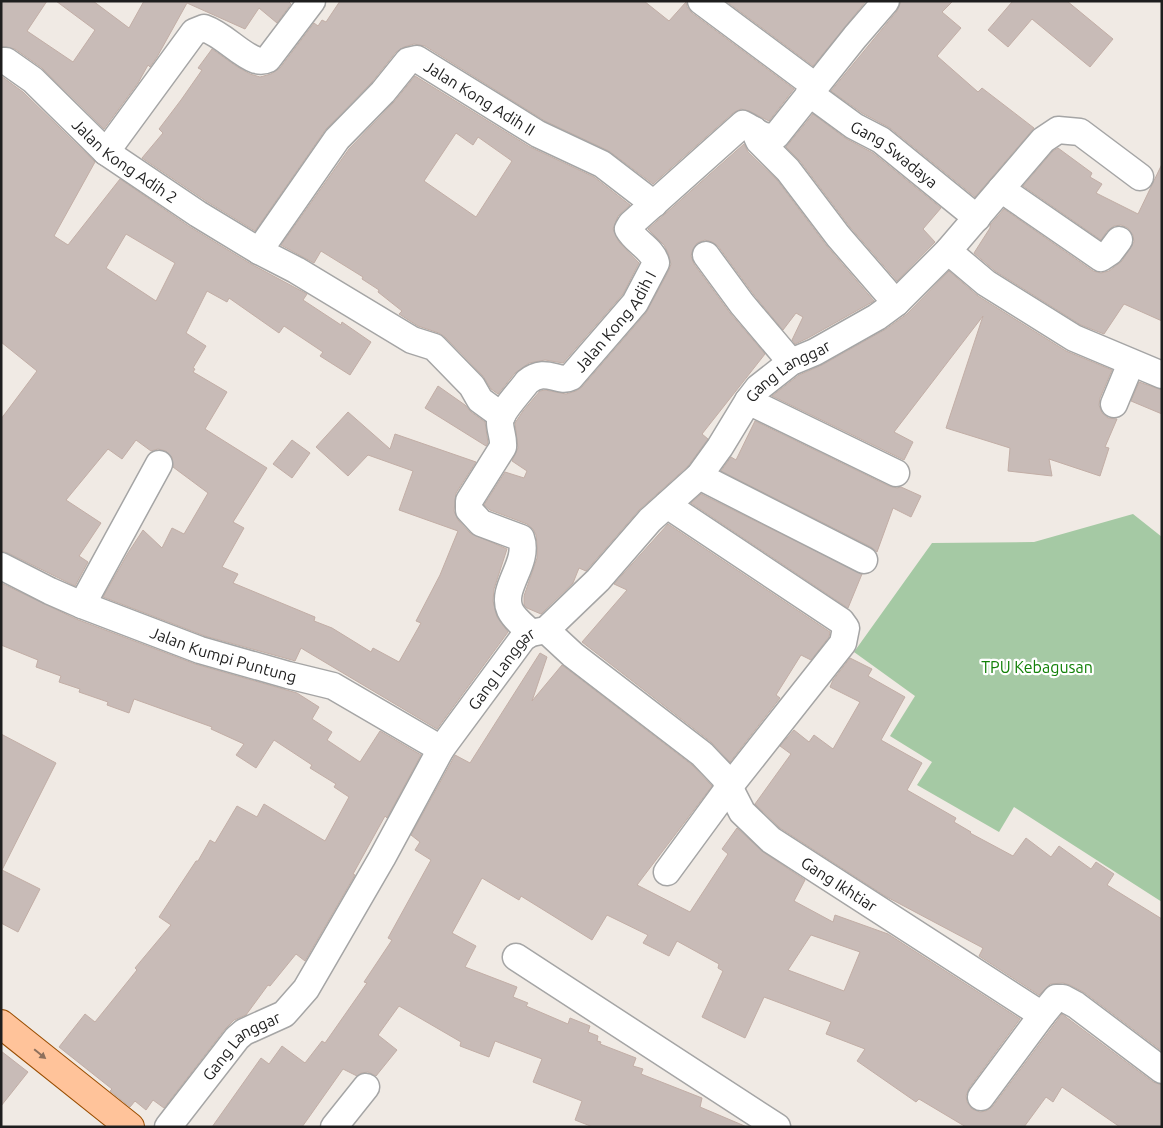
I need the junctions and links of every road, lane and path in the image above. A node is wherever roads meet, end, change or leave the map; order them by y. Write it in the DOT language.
graph roads {
  1 [pos="312,1"];
  2 [pos="701,1"];
  3 [pos="876,4"];
  4 [pos="1,61"];
  5 [pos="812,89"];
  6 [pos="754,130"];
  7 [pos="106,152"];
  8 [pos="1140,177"];
  9 [pos="1001,189"];
  10 [pos="654,204"];
  11 [pos="977,218"];
  12 [pos="1119,240"];
  13 [pos="948,251"];
  14 [pos="259,252"];
  15 [pos="706,255"];
  16 [pos="896,303"];
  17 [pos="791,362"];
  18 [pos="1131,362"];
  19 [pos="1162,375"];
  20 [pos="748,401"];
  21 [pos="1114,404"];
  22 [pos="502,416"];
  23 [pos="159,464"];
  24 [pos="896,473"];
  25 [pos="699,476"];
  26 [pos="667,505"];
  27 [pos="864,560"];
  28 [pos="1,566"];
  29 [pos="82,605"];
  30 [pos="538,631"];
  31 [pos="441,749"];
  32 [pos="730,786"];
  33 [pos="667,872"];
  34 [pos="516,957"];
  35 [pos="1042,1015"];
  36 [pos="1,1024"];
  37 [pos="1162,1070"];
  38 [pos="366,1087"];
  39 [pos="981,1097"];
  40 [pos="130,1127"];
  41 [pos="168,1127"];
  42 [pos="334,1127"];
  43 [pos="778,1127"];
  1 -- 7 [label="street"];
  2 -- 5 [label="street, Gang Swadaya"];
  3 -- 5 [label="street, Jalan Kong Adih I"];
  4 -- 7 [label="street, Jalan Kong Adih 2"];
  5 -- 6 [label="street, Jalan Kong Adih I"];
  5 -- 11 [label="street, Gang Swadaya"];
  6 -- 10 [label="street, Jalan Kong Adih I"];
  6 -- 16 [label="street"];
  7 -- 14 [label="street, Jalan Kong Adih 2"];
  8 -- 9 [label="street, Gang Langgar"];
  9 -- 11 [label="street, Gang Langgar"];
  9 -- 12 [label="street"];
  10 -- 14 [label="street, Jalan Kong Adih II"];
  10 -- 22 [label="street, Jalan Kong Adih I"];
  11 -- 13 [label="street, Gang Langgar"];
  13 -- 16 [label="street, Gang Langgar"];
  13 -- 18 [label="street"];
  14 -- 22 [label="street, Jalan Kong Adih 2"];
  15 -- 17 [label="street"];
  16 -- 17 [label="street, Gang Langgar"];
  17 -- 20 [label="street, Gang Langgar"];
  18 -- 19 [label="street"];
  18 -- 21 [label="street"];
  20 -- 24 [label="street"];
  20 -- 25 [label="street, Gang Langgar"];
  22 -- 30 [label="street"];
  23 -- 29 [label="street"];
  25 -- 26 [label="street, Gang Langgar"];
  25 -- 27 [label="street"];
  26 -- 30 [label="street, Gang Langgar"];
  26 -- 32 [label="street"];
  28 -- 29 [label="street, Jalan Kumpi Puntung"];
  29 -- 31 [label="street, Jalan Kumpi Puntung"];
  30 -- 31 [label="street, Gang Langgar"];
  30 -- 32 [label="street, Gang Ikhtiar"];
  31 -- 41 [label="street, Gang Langgar"];
  32 -- 33 [label="street"];
  32 -- 35 [label="street, Gang Ikhtiar"];
  34 -- 43 [label="street"];
  35 -- 37 [label="street"];
  35 -- 39 [label="street"];
  36 -- 40 [label="main road, one-way"];
  38 -- 42 [label="street"];
}
